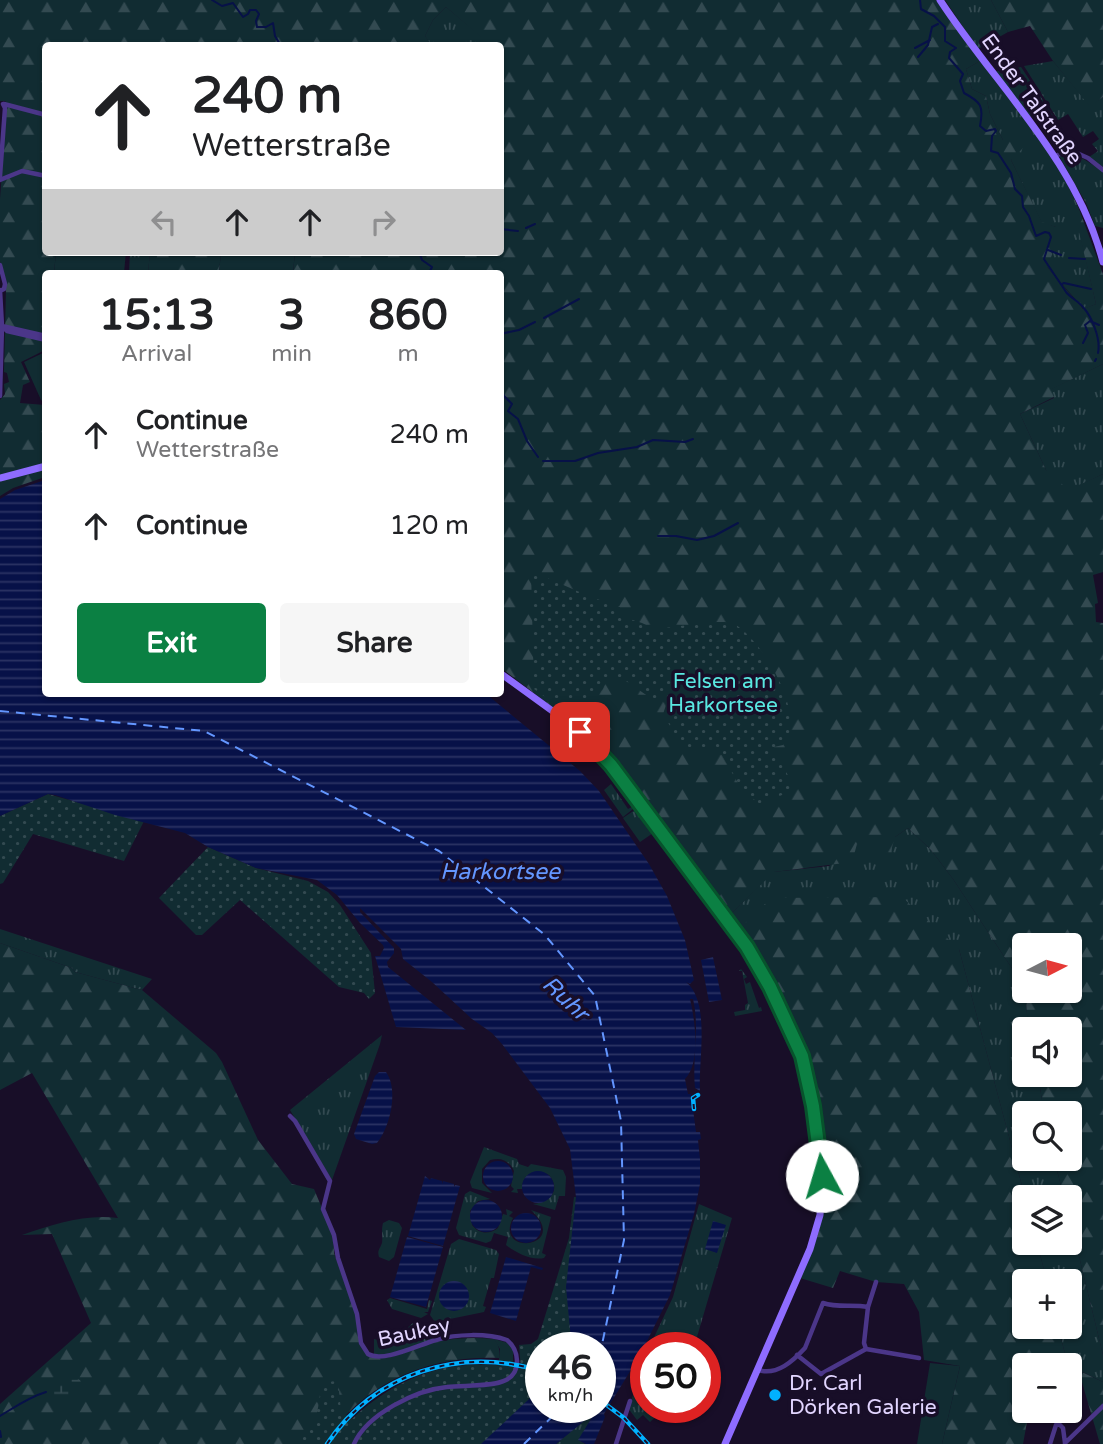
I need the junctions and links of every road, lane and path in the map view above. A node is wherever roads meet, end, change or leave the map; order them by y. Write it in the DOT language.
graph roads {
  1 [pos="940,0"];
  2 [pos="1,104"];
  3 [pos="42,114"];
  4 [pos="1055,156"];
  5 [pos="1103,170"];
  6 [pos="42,175"];
  7 [pos="0,178"];
  8 [pos="1103,262"];
  9 [pos="0,265"];
  10 [pos="0,290"];
  11 [pos="1,326"];
  12 [pos="42,337"];
  13 [pos="1,343"];
  14 [pos="1,396"];
  15 [pos="42,467"];
  16 [pos="0,478"];
  17 [pos="504,677"];
  18 [pos="290,1116"];
  19 [pos="876,1282"];
  20 [pos="868,1307"];
  21 [pos="866,1349"];
  22 [pos="797,1355"];
  23 [pos="919,1358"];
  24 [pos="757,1369"];
  25 [pos="630,1401"];
  26 [pos="1103,1406"];
  27 [pos="1065,1443"];
  28 [pos="354,1444"];
  29 [pos="616,1444"];
  30 [pos="725,1444"];
  31 [pos="1050,1444"];
  1 -- 4 [label="main road, Ender Talstraße"];
  2 -- 3 [label="street"];
  2 -- 7 [label="street"];
  4 -- 5 [label="street"];
  4 -- 8 [label="main road, Ender Talstraße"];
  6 -- 7 [label="street"];
  9 -- 10 [label="street"];
  10 -- 11 [label="street"];
  11 -- 12 [label="street"];
  11 -- 13 [label="street"];
  13 -- 14 [label="street"];
  15 -- 16 [label="main road"];
  17 -- 24 [label="main road"];
  18 -- 28 [label="street, Baukey"];
  19 -- 20 [label="street"];
  20 -- 21 [label="street"];
  20 -- 22 [label="street"];
  21 -- 22 [label="street"];
  21 -- 23 [label="street"];
  22 -- 24 [label="street"];
  24 -- 30 [label="main road"];
  25 -- 29 [label="street"];
  26 -- 27 [label="street"];
  27 -- 31 [label="street"];
}
